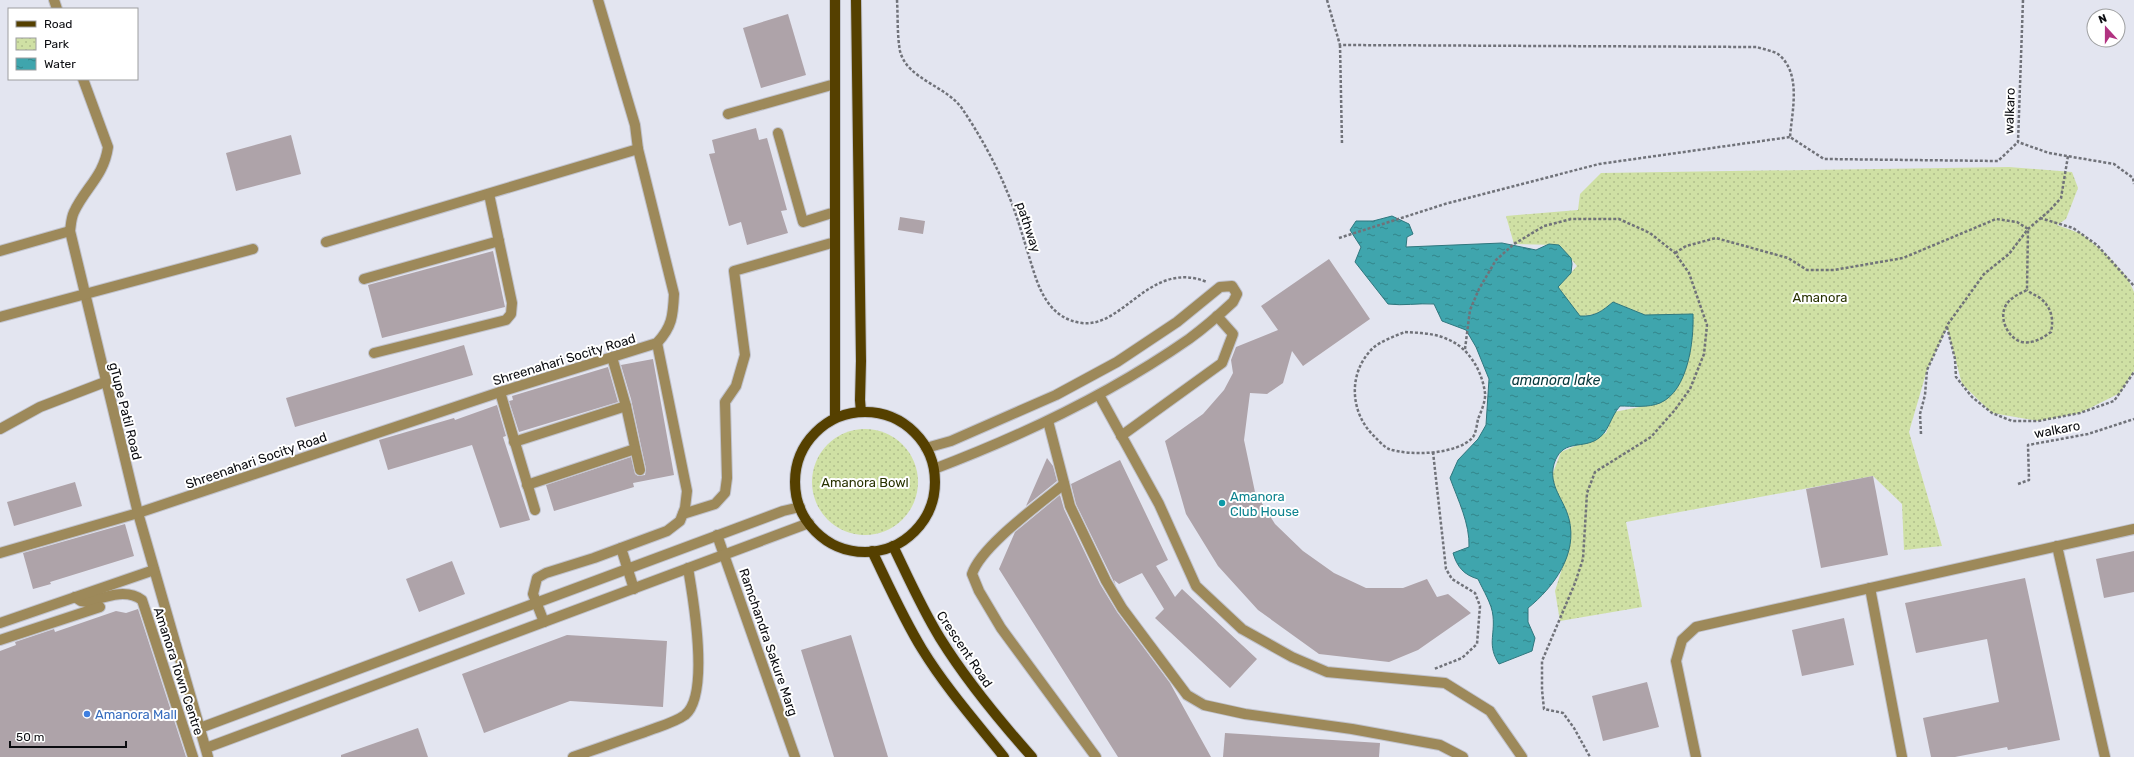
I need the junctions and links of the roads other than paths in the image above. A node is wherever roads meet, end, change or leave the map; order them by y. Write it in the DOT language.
graph roads {
  1 [pos="598,0"];
  2 [pos="835,0"];
  3 [pos="856,0"];
  4 [pos="83,80"];
  5 [pos="835,84"];
  6 [pos="728,114"];
  7 [pos="778,133"];
  8 [pos="638,149"];
  9 [pos="489,194"];
  10 [pos="835,212"];
  11 [pos="70,231"];
  12 [pos="499,241"];
  13 [pos="326,242"];
  14 [pos="835,242"];
  15 [pos="252,249"];
  16 [pos="0,251"];
  17 [pos="364,279"];
  18 [pos="84,293"];
  19 [pos="0,316"];
  20 [pos="1217,316"];
  21 [pos="657,343"];
  22 [pos="374,353"];
  23 [pos="612,357"];
  24 [pos="105,382"];
  25 [pos="500,392"];
  26 [pos="1099,395"];
  27 [pos="626,406"];
  28 [pos="861,412"];
  29 [pos="835,417"];
  30 [pos="1048,421"];
  31 [pos="0,429"];
  32 [pos="1121,436"];
  33 [pos="514,442"];
  34 [pos="926,448"];
  35 [pos="635,450"];
  36 [pos="640,470"];
  37 [pos="934,470"];
  38 [pos="1064,484"];
  39 [pos="527,485"];
  40 [pos="800,507"];
  41 [pos="535,510"];
  42 [pos="138,513"];
  43 [pos="683,514"];
  44 [pos="809,523"];
  45 [pos="2134,528"];
  46 [pos="717,535"];
  47 [pos="893,546"];
  48 [pos="2057,546"];
  49 [pos="621,548"];
  50 [pos="872,551"];
  51 [pos="0,553"];
  52 [pos="724,555"];
  53 [pos="688,568"];
  54 [pos="628,569"];
  55 [pos="154,570"];
  56 [pos="1870,588"];
  57 [pos="634,589"];
  58 [pos="75,597"];
  59 [pos="536,603"];
  60 [pos="100,607"];
  61 [pos="544,622"];
  62 [pos="0,623"];
  63 [pos="0,640"];
  64 [pos="200,728"];
  65 [pos="207,753"];
  66 [pos="193,757"];
  67 [pos="573,757"];
  68 [pos="795,757"];
  69 [pos="1004,757"];
  70 [pos="1032,757"];
  71 [pos="1096,757"];
  72 [pos="1463,757"];
  73 [pos="1522,757"];
  74 [pos="1696,757"];
  75 [pos="1902,757"];
  76 [pos="2105,757"];
  1 -- 8 [label="street, Shreenahari Socity Road"];
  2 -- 5 [label="main road"];
  3 -- 28 [label="main road"];
  4 -- 11 [label="street, gTupe Patil Road"];
  5 -- 6 [label="street"];
  5 -- 10 [label="main road"];
  7 -- 10 [label="street"];
  8 -- 9 [label="street"];
  8 -- 21 [label="street, Shreenahari Socity Road"];
  9 -- 12 [label="street"];
  9 -- 13 [label="street"];
  10 -- 14 [label="main road"];
  11 -- 16 [label="street"];
  11 -- 18 [label="street, gTupe Patil Road"];
  12 -- 17 [label="street"];
  12 -- 22 [label="street"];
  14 -- 29 [label="main road"];
  14 -- 43 [label="street"];
  15 -- 18 [label="street"];
  18 -- 19 [label="street"];
  18 -- 24 [label="street, gTupe Patil Road"];
  20 -- 26 [label="street"];
  20 -- 32 [label="street"];
  20 -- 34 [label="street"];
  21 -- 23 [label="street, Shreenahari Socity Road"];
  21 -- 43 [label="street"];
  23 -- 25 [label="street, Shreenahari Socity Road"];
  23 -- 27 [label="street"];
  24 -- 31 [label="street"];
  24 -- 42 [label="street, gTupe Patil Road"];
  25 -- 33 [label="street"];
  25 -- 42 [label="street, Shreenahari Socity Road"];
  26 -- 30 [label="street"];
  26 -- 32 [label="street"];
  27 -- 33 [label="street"];
  27 -- 35 [label="street"];
  28 -- 29 [label="main road"];
  28 -- 34 [label="main road"];
  29 -- 40 [label="main road"];
  30 -- 37 [label="street"];
  30 -- 38 [label="street"];
  32 -- 73 [label="street"];
  33 -- 39 [label="street"];
  34 -- 37 [label="main road"];
  35 -- 36 [label="street"];
  35 -- 39 [label="street"];
  37 -- 47 [label="main road"];
  38 -- 71 [label="street"];
  38 -- 72 [label="street"];
  39 -- 41 [label="street"];
  40 -- 44 [label="main road"];
  40 -- 46 [label="street"];
  42 -- 51 [label="street, Shreenahari Socity Road"];
  42 -- 55 [label="street, gTupe Patil Road"];
  43 -- 49 [label="street"];
  44 -- 50 [label="main road"];
  44 -- 52 [label="street"];
  45 -- 48 [label="street"];
  46 -- 52 [label="street, Ramchandra Sakure Marg"];
  46 -- 54 [label="street"];
  47 -- 50 [label="main road"];
  47 -- 70 [label="main road, Crescent Road"];
  48 -- 56 [label="street"];
  48 -- 76 [label="street"];
  49 -- 54 [label="street"];
  49 -- 59 [label="street"];
  50 -- 69 [label="main road"];
  52 -- 53 [label="street"];
  52 -- 68 [label="street, Ramchandra Sakure Marg"];
  53 -- 57 [label="street"];
  53 -- 67 [label="street"];
  54 -- 57 [label="street"];
  54 -- 59 [label="street"];
  55 -- 58 [label="street"];
  55 -- 64 [label="street, gTupe Patil Road"];
  56 -- 74 [label="street"];
  56 -- 75 [label="street"];
  57 -- 61 [label="street"];
  58 -- 62 [label="street, Amanora Town Centre"];
  58 -- 66 [label="street, Amanora Town Centre"];
  59 -- 61 [label="street"];
  59 -- 64 [label="street"];
  60 -- 63 [label="street"];
  61 -- 65 [label="street"];
  64 -- 65 [label="street, gTupe Patil Road"];
}
